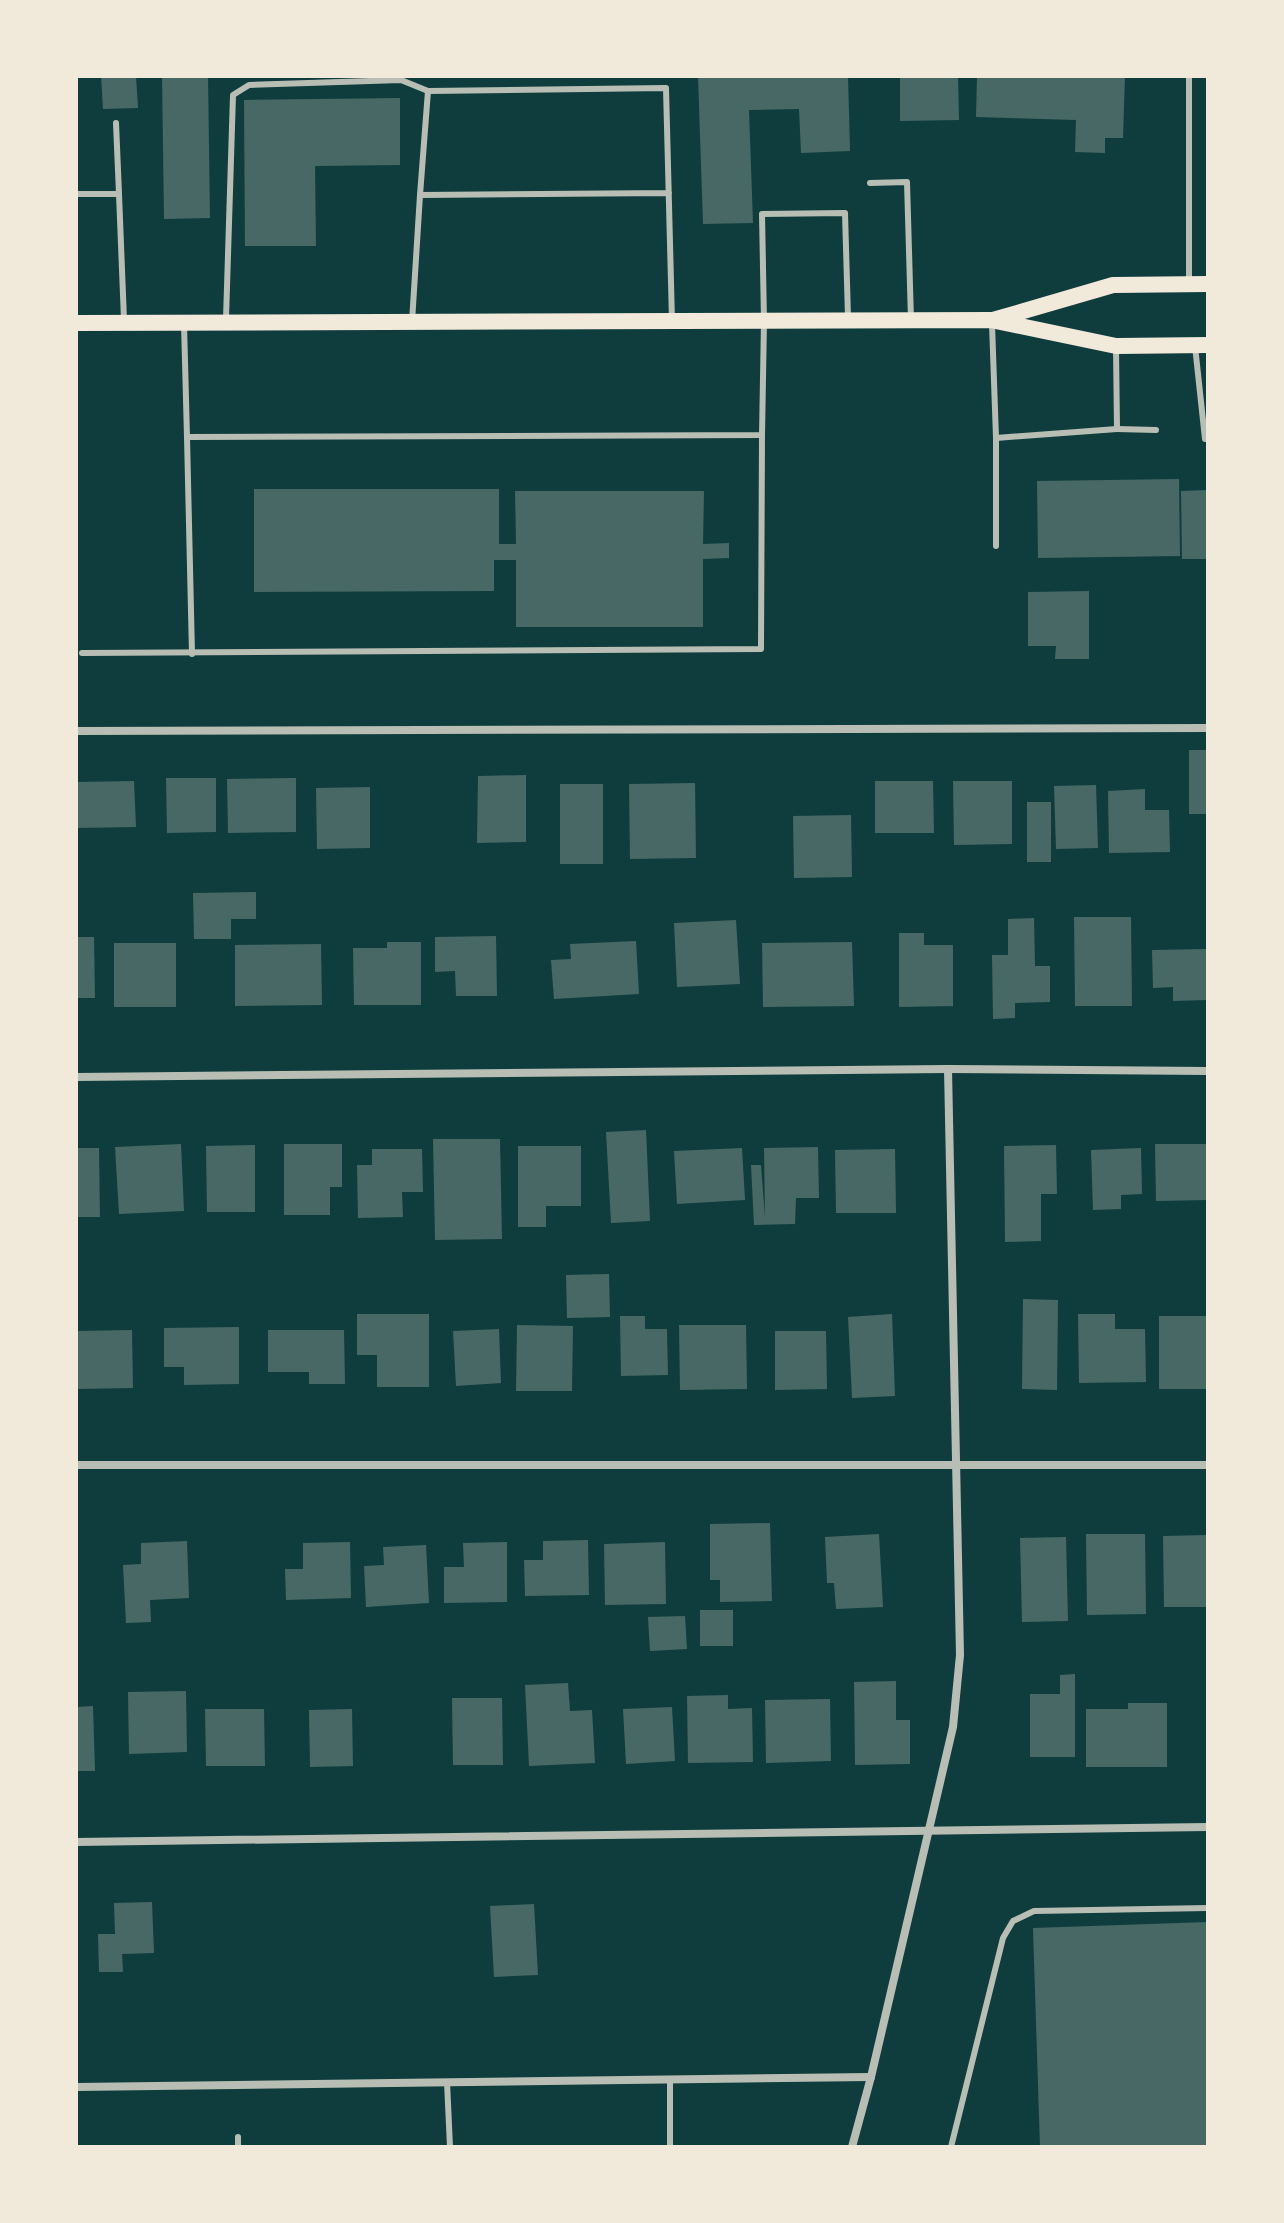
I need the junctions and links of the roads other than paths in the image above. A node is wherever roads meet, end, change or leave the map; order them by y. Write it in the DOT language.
graph roads {
  1 [pos="1189,76"];
  2 [pos="428,91"];
  3 [pos="116,123"];
  4 [pos="870,183"];
  5 [pos="669,193"];
  6 [pos="76,194"];
  7 [pos="119,194"];
  8 [pos="420,195"];
  9 [pos="1189,284"];
  10 [pos="1208,284"];
  11 [pos="848,320"];
  12 [pos="911,320"];
  13 [pos="991,320"];
  14 [pos="672,321"];
  15 [pos="764,321"];
  16 [pos="225,322"];
  17 [pos="412,322"];
  18 [pos="76,323"];
  19 [pos="124,323"];
  20 [pos="184,323"];
  21 [pos="1116,346"];
  22 [pos="1202,346"];
  23 [pos="1117,429"];
  24 [pos="1156,430"];
  25 [pos="762,435"];
  26 [pos="187,437"];
  27 [pos="996,438"];
  28 [pos="1208,439"];
  29 [pos="996,546"];
  30 [pos="82,653"];
  31 [pos="192,654"];
  32 [pos="1208,728"];
  33 [pos="76,731"];
  34 [pos="948,1069"];
  35 [pos="1208,1071"];
  36 [pos="76,1077"];
  37 [pos="958,1463"];
  38 [pos="76,1465"];
  39 [pos="1208,1465"];
  40 [pos="1208,1827"];
  41 [pos="929,1831"];
  42 [pos="76,1842"];
  43 [pos="1208,1908"];
  44 [pos="871,2077"];
  45 [pos="670,2079"];
  46 [pos="447,2082"];
  47 [pos="76,2087"];
  48 [pos="238,2137"];
  49 [pos="238,2147"];
  50 [pos="450,2147"];
  51 [pos="670,2147"];
  52 [pos="852,2147"];
  53 [pos="951,2147"];
  1 -- 9 [label="lane"];
  2 -- 5 [label="lane"];
  2 -- 8 [label="lane"];
  2 -- 16 [label="lane"];
  3 -- 7 [label="lane"];
  4 -- 12 [label="lane"];
  5 -- 8 [label="lane"];
  5 -- 14 [label="lane"];
  6 -- 7 [label="lane"];
  7 -- 19 [label="lane"];
  8 -- 17 [label="lane"];
  9 -- 10 [label="main road"];
  9 -- 13 [label="main road"];
  11 -- 12 [label="main road"];
  11 -- 15 [label="main road"];
  11 -- 15 [label="lane"];
  12 -- 13 [label="main road"];
  13 -- 21 [label="main road"];
  13 -- 27 [label="lane"];
  14 -- 15 [label="main road"];
  14 -- 17 [label="main road"];
  15 -- 25 [label="lane"];
  16 -- 17 [label="main road"];
  16 -- 20 [label="main road"];
  18 -- 19 [label="main road"];
  19 -- 20 [label="main road"];
  20 -- 26 [label="lane"];
  21 -- 22 [label="main road"];
  21 -- 23 [label="lane"];
  22 -- 28 [label="lane"];
  23 -- 24 [label="lane"];
  23 -- 27 [label="lane"];
  25 -- 26 [label="lane"];
  25 -- 31 [label="lane"];
  26 -- 31 [label="lane"];
  27 -- 29 [label="lane"];
  30 -- 31 [label="lane"];
  32 -- 33 [label="street"];
  34 -- 35 [label="street"];
  34 -- 36 [label="street"];
  34 -- 37 [label="street"];
  37 -- 38 [label="street"];
  37 -- 39 [label="street"];
  37 -- 41 [label="street"];
  40 -- 41 [label="street"];
  41 -- 42 [label="street"];
  41 -- 44 [label="street"];
  43 -- 53 [label="lane"];
  44 -- 45 [label="street"];
  44 -- 52 [label="street"];
  45 -- 46 [label="street"];
  45 -- 51 [label="lane"];
  46 -- 47 [label="street"];
  46 -- 50 [label="lane"];
  48 -- 49 [label="lane"];
}
